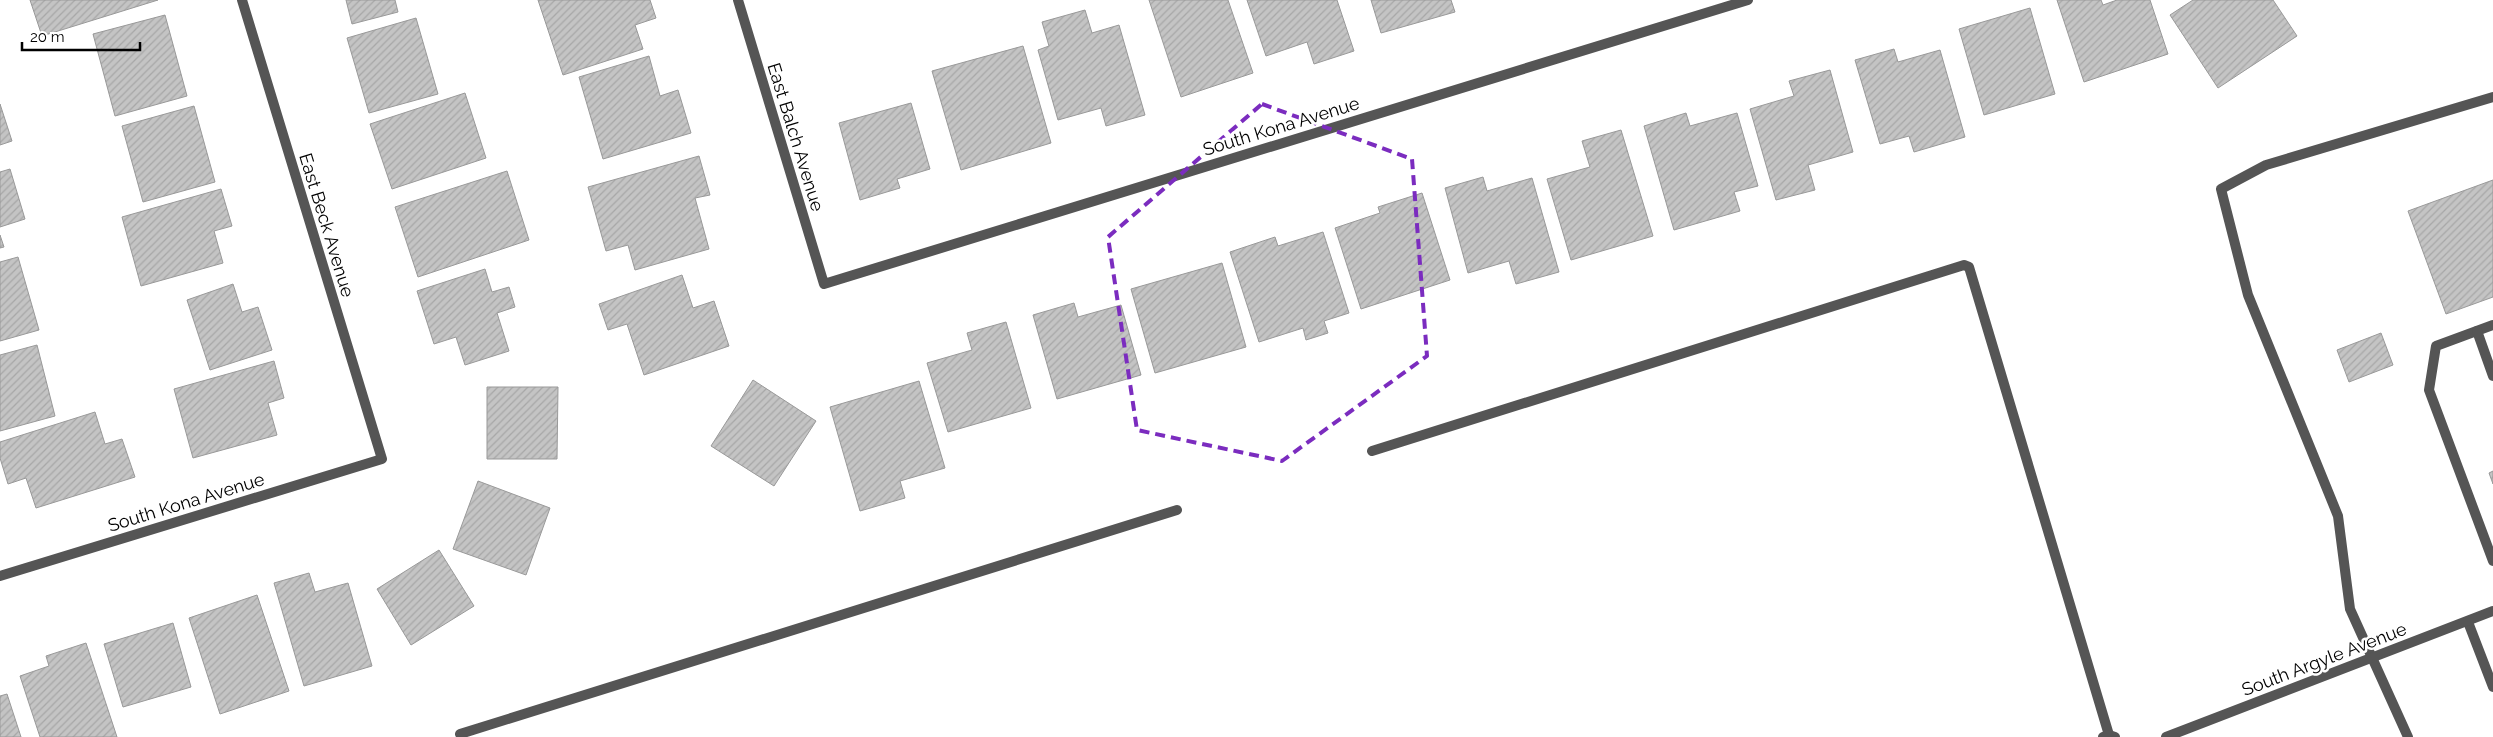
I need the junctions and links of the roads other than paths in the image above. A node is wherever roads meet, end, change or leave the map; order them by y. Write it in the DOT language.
graph roads {
  1 [pos="242,0"];
  2 [pos="738,0"];
  3 [pos="1748,0"];
  4 [pos="2493,97"];
  5 [pos="824,284"];
  6 [pos="2493,325"];
  7 [pos="2477,331"];
  8 [pos="2493,376"];
  9 [pos="1372,451"];
  10 [pos="382,459"];
  11 [pos="1177,510"];
  12 [pos="2493,561"];
  13 [pos="0,576"];
  14 [pos="2493,611"];
  15 [pos="2468,622"];
  16 [pos="2372,657"];
  17 [pos="2493,687"];
  18 [pos="457,736"];
  19 [pos="2109,736"];
  20 [pos="2166,737"];
  21 [pos="2408,737"];
  1 -- 10 [label="street, East Beck Avenue"];
  2 -- 5 [label="street, East Balch Avenue"];
  3 -- 5 [label="street, South Kona Avenue"];
  4 -- 16 [label="street"];
  6 -- 7 [label="street"];
  7 -- 8 [label="street"];
  7 -- 12 [label="street"];
  9 -- 19 [label="street"];
  10 -- 13 [label="street, South Kona Avenue"];
  11 -- 18 [label="street"];
  14 -- 15 [label="street, South Argyle Avenue"];
  15 -- 16 [label="street, South Argyle Avenue"];
  15 -- 17 [label="street"];
  16 -- 20 [label="street, South Argyle Avenue"];
  16 -- 21 [label="street"];
}
